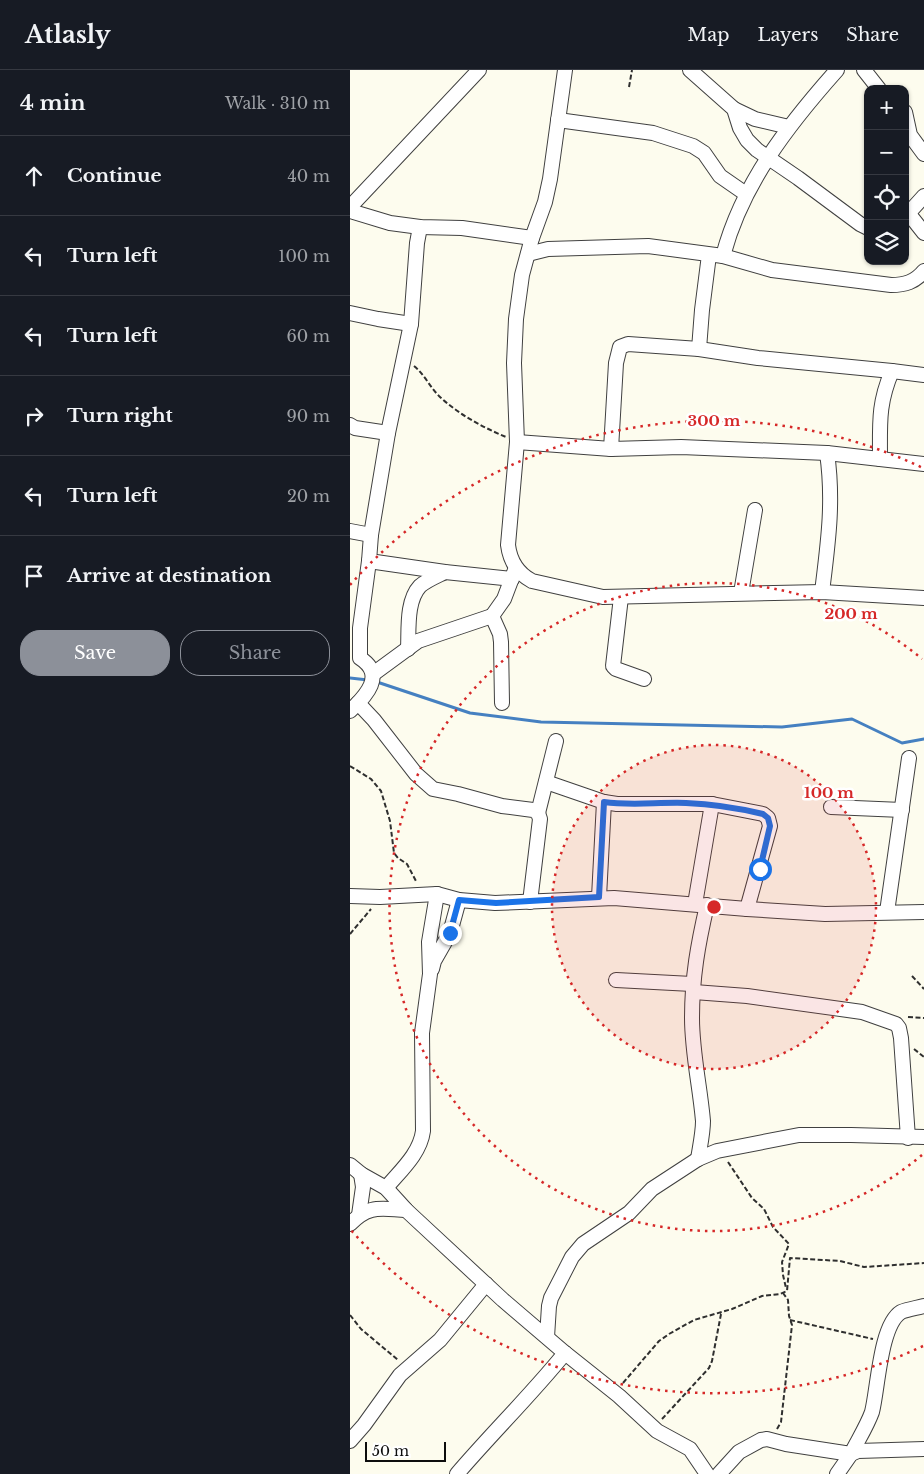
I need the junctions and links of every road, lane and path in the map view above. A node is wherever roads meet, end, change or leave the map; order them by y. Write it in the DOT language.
graph roads {
  1 [pos="479,70"];
  2 [pos="565,70"];
  3 [pos="632,70"];
  4 [pos="690,70"];
  5 [pos="837,70"];
  6 [pos="864,70"];
  7 [pos="876,85"];
  8 [pos="629,87"];
  9 [pos="734,109"];
  10 [pos="558,120"];
  11 [pos="789,127"];
  12 [pos="909,130"];
  13 [pos="924,154"];
  14 [pos="768,157"];
  15 [pos="746,194"];
  16 [pos="924,196"];
  17 [pos="350,207"];
  18 [pos="350,211"];
  19 [pos="909,214"];
  20 [pos="909,218"];
  21 [pos="420,226"];
  22 [pos="864,226"];
  23 [pos="924,233"];
  24 [pos="532,238"];
  25 [pos="528,254"];
  26 [pos="716,255"];
  27 [pos="922,278"];
  28 [pos="350,312"];
  29 [pos="411,324"];
  30 [pos="699,350"];
  31 [pos="404,359"];
  32 [pos="892,370"];
  33 [pos="924,375"];
  34 [pos="350,426"];
  35 [pos="388,433"];
  36 [pos="517,442"];
  37 [pos="611,449"];
  38 [pos="827,453"];
  39 [pos="880,459"];
  40 [pos="924,464"];
  41 [pos="756,510"];
  42 [pos="350,531"];
  43 [pos="371,535"];
  44 [pos="369,561"];
  45 [pos="445,572"];
  46 [pos="514,573"];
  47 [pos="822,592"];
  48 [pos="741,593"];
  49 [pos="621,596"];
  50 [pos="924,598"];
  51 [pos="492,616"];
  52 [pos="408,649"];
  53 [pos="355,657"];
  54 [pos="373,674"];
  55 [pos="644,680"];
  56 [pos="502,703"];
  57 [pos="354,707"];
  58 [pos="556,741"];
  59 [pos="909,758"];
  60 [pos="350,766"];
  61 [pos="546,782"];
  62 [pos="604,802"];
  63 [pos="712,804"];
  64 [pos="831,807"];
  65 [pos="902,810"];
  66 [pos="538,813"];
  67 [pos="437,894"];
  68 [pos="421,895"];
  69 [pos="350,896"];
  70 [pos="380,897"];
  71 [pos="599,897"];
  72 [pos="459,900"];
  73 [pos="530,902"];
  74 [pos="701,904"];
  75 [pos="747,910"];
  76 [pos="888,912"];
  77 [pos="924,912"];
  78 [pos="350,934"];
  79 [pos="430,974"];
  80 [pos="912,976"];
  81 [pos="616,980"];
  82 [pos="693,988"];
  83 [pos="924,989"];
  84 [pos="908,1017"];
  85 [pos="924,1018"];
  86 [pos="924,1137"];
  87 [pos="908,1138"];
  88 [pos="717,1151"];
  89 [pos="698,1158"];
  90 [pos="355,1169"];
  91 [pos="386,1188"];
  92 [pos="406,1210"];
  93 [pos="354,1219"];
  94 [pos="924,1263"];
  95 [pos="486,1284"];
  96 [pos="787,1291"];
  97 [pos="783,1292"];
  98 [pos="924,1306"];
  99 [pos="727,1310"];
  100 [pos="350,1315"];
  101 [pos="790,1320"];
  102 [pos="547,1337"];
  103 [pos="886,1341"];
  104 [pos="566,1354"];
  105 [pos="407,1368"];
  106 [pos="614,1393"];
  107 [pos="654,1428"];
  108 [pos="768,1440"];
  109 [pos="350,1441"];
  110 [pos="924,1450"];
  111 [pos="851,1454"];
  112 [pos="457,1474"];
  113 [pos="707,1474"];
  114 [pos="719,1474"];
  115 [pos="837,1474"];
  1 -- 17 [label="street"];
  2 -- 10 [label="street"];
  3 -- 8 [label="path"];
  4 -- 9 [label="street"];
  5 -- 11 [label="street"];
  6 -- 7 [label="street"];
  9 -- 11 [label="street"];
  9 -- 14 [label="street"];
  10 -- 15 [label="street"];
  10 -- 24 [label="street"];
  11 -- 14 [label="street"];
  12 -- 13 [label="street"];
  14 -- 15 [label="street"];
  14 -- 22 [label="street"];
  15 -- 26 [label="street"];
  16 -- 19 [label="street"];
  18 -- 21 [label="street"];
  20 -- 23 [label="street"];
  21 -- 24 [label="street"];
  21 -- 29 [label="street"];
  24 -- 25 [label="street"];
  25 -- 26 [label="street"];
  25 -- 36 [label="street"];
  26 -- 27 [label="street"];
  26 -- 30 [label="street"];
  28 -- 29 [label="street"];
  29 -- 31 [label="street"];
  30 -- 32 [label="street"];
  30 -- 37 [label="street"];
  31 -- 35 [label="street"];
  31 -- 36 [label="path"];
  32 -- 33 [label="street"];
  32 -- 39 [label="street"];
  34 -- 35 [label="street"];
  35 -- 43 [label="street"];
  36 -- 37 [label="street"];
  36 -- 46 [label="street"];
  37 -- 38 [label="street"];
  38 -- 39 [label="street"];
  38 -- 47 [label="street"];
  39 -- 40 [label="street"];
  41 -- 48 [label="street"];
  42 -- 43 [label="street"];
  43 -- 44 [label="street"];
  44 -- 45 [label="street"];
  44 -- 53 [label="street"];
  45 -- 46 [label="street"];
  45 -- 52 [label="street"];
  46 -- 49 [label="street"];
  46 -- 51 [label="street"];
  47 -- 48 [label="street"];
  47 -- 50 [label="street"];
  48 -- 49 [label="street"];
  49 -- 55 [label="street"];
  51 -- 52 [label="street"];
  51 -- 56 [label="street"];
  52 -- 54 [label="street"];
  53 -- 54 [label="street"];
  54 -- 57 [label="street"];
  57 -- 66 [label="street"];
  58 -- 61 [label="street"];
  59 -- 65 [label="street"];
  60 -- 68 [label="path"];
  61 -- 62 [label="street"];
  61 -- 66 [label="street"];
  62 -- 63 [label="street"];
  62 -- 71 [label="street"];
  63 -- 74 [label="street"];
  63 -- 75 [label="street"];
  64 -- 65 [label="street"];
  65 -- 76 [label="street"];
  66 -- 73 [label="street"];
  67 -- 68 [label="street"];
  67 -- 72 [label="street"];
  67 -- 79 [label="street"];
  68 -- 70 [label="street"];
  69 -- 70 [label="street"];
  70 -- 78 [label="path"];
  71 -- 73 [label="street"];
  71 -- 74 [label="street"];
  72 -- 73 [label="street"];
  72 -- 79 [label="street"];
  74 -- 75 [label="street"];
  74 -- 82 [label="street"];
  75 -- 76 [label="street"];
  76 -- 77 [label="street"];
  79 -- 91 [label="street"];
  80 -- 83 [label="path"];
  81 -- 82 [label="street"];
  82 -- 87 [label="street"];
  82 -- 89 [label="street"];
  84 -- 85 [label="path"];
  86 -- 87 [label="street"];
  87 -- 88 [label="street"];
  88 -- 89 [label="street"];
  88 -- 96 [label="path"];
  89 -- 102 [label="street"];
  90 -- 91 [label="street"];
  90 -- 93 [label="street"];
  91 -- 92 [label="street"];
  92 -- 93 [label="street"];
  92 -- 95 [label="street"];
  94 -- 96 [label="path"];
  95 -- 102 [label="street"];
  95 -- 105 [label="street"];
  96 -- 97 [label="path"];
  97 -- 99 [label="path"];
  97 -- 101 [label="path"];
  98 -- 103 [label="street"];
  99 -- 106 [label="path"];
  99 -- 107 [label="path"];
  100 -- 105 [label="path"];
  101 -- 103 [label="path"];
  101 -- 108 [label="path"];
  102 -- 104 [label="street"];
  103 -- 111 [label="street"];
  104 -- 106 [label="street"];
  104 -- 112 [label="street"];
  105 -- 109 [label="street"];
  106 -- 107 [label="street"];
  107 -- 113 [label="street"];
  108 -- 111 [label="street"];
  108 -- 114 [label="street"];
  110 -- 111 [label="street"];
  111 -- 115 [label="street"];
}
